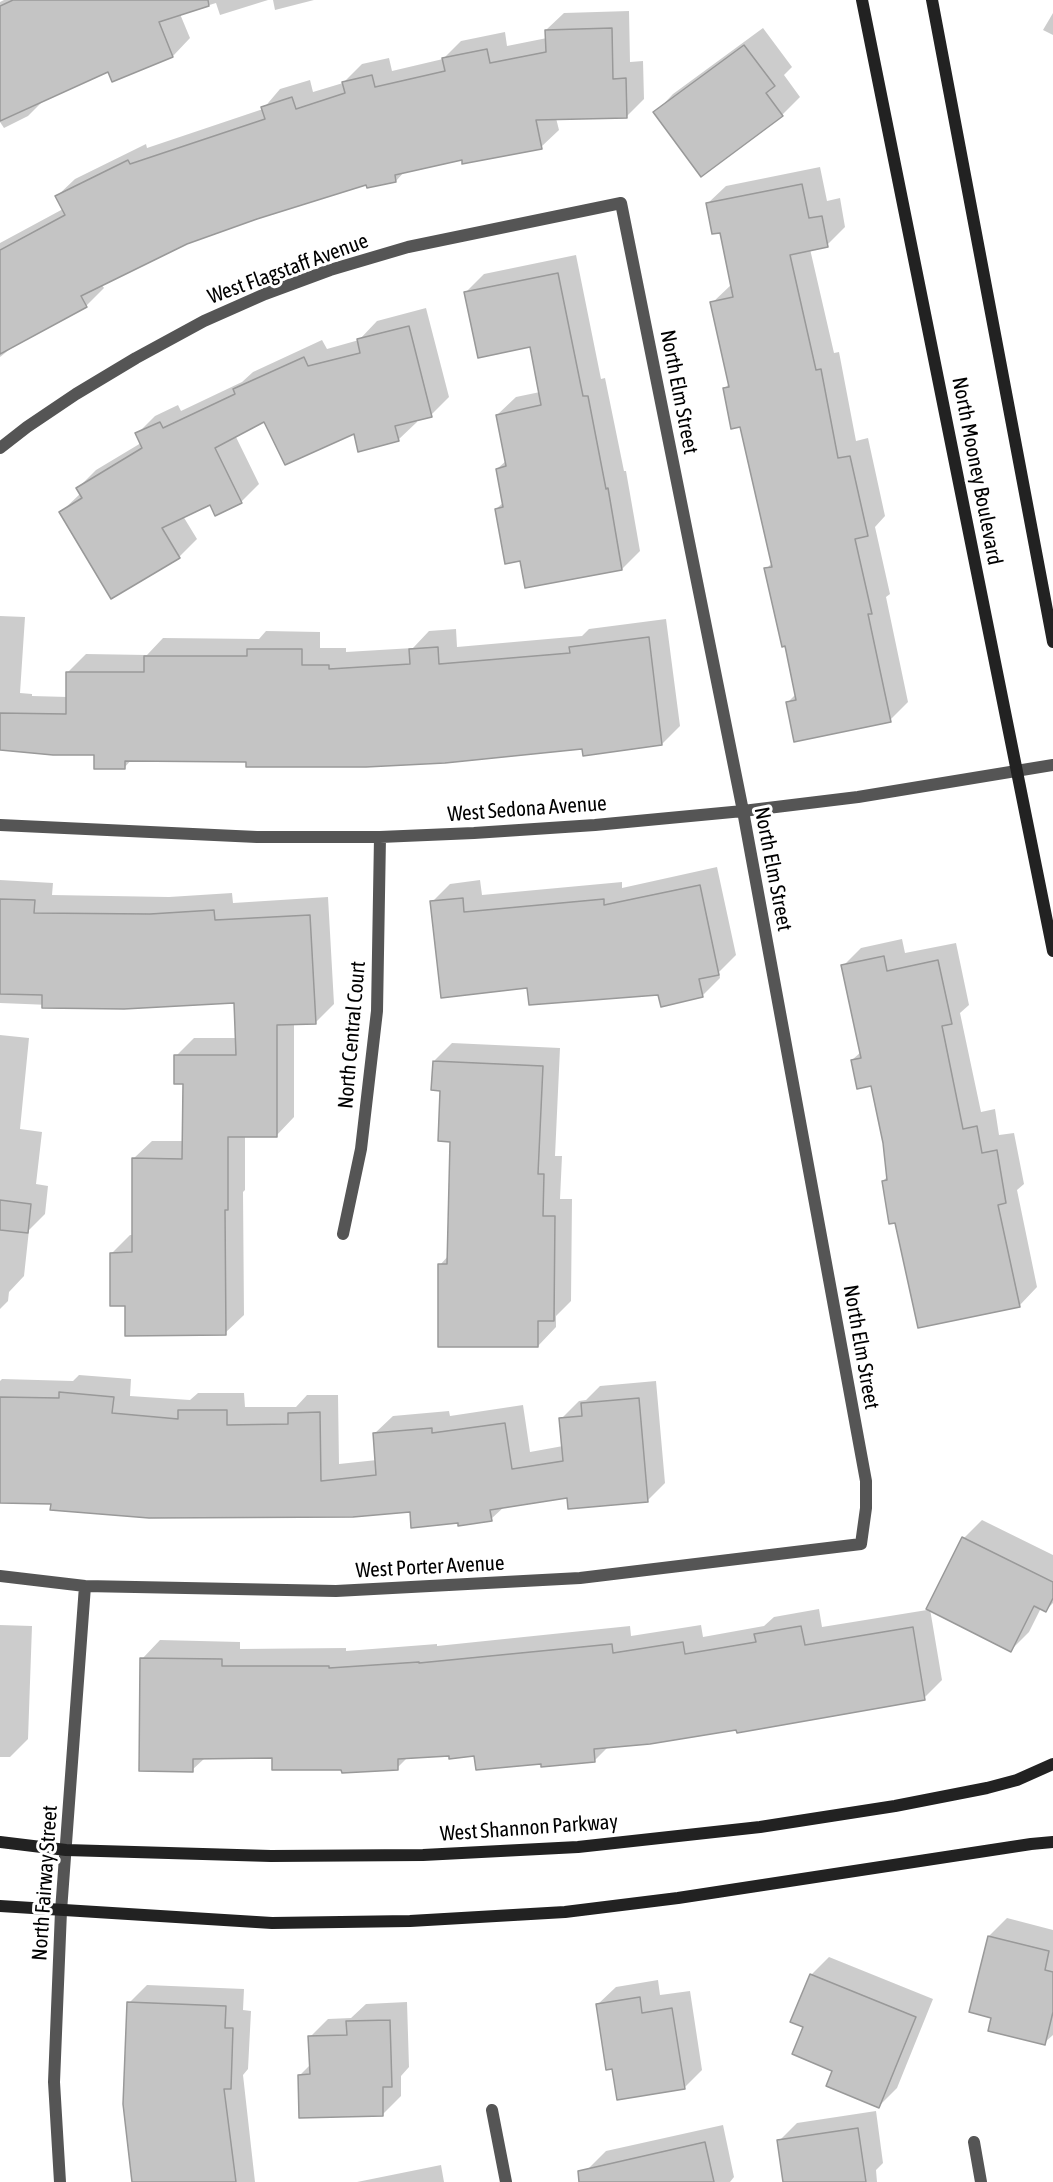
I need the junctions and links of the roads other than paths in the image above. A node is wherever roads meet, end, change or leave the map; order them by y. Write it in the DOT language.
graph roads {
  1 [pos="862,0"];
  2 [pos="932,0"];
  3 [pos="621,203"];
  4 [pos="0,448"];
  5 [pos="1053,642"];
  6 [pos="1053,765"];
  7 [pos="1018,772"];
  8 [pos="743,811"];
  9 [pos="0,825"];
  10 [pos="380,837"];
  11 [pos="1053,951"];
  12 [pos="343,1234"];
  13 [pos="861,1544"];
  14 [pos="0,1576"];
  15 [pos="85,1586"];
  16 [pos="1053,1764"];
  17 [pos="0,1842"];
  18 [pos="1053,1842"];
  19 [pos="66,1850"];
  20 [pos="0,1906"];
  21 [pos="61,1911"];
  22 [pos="492,2110"];
  23 [pos="974,2142"];
  24 [pos="60,2182"];
  25 [pos="506,2182"];
  26 [pos="981,2182"];
  1 -- 7 [label="street, North Mooney Boulevard"];
  2 -- 5 [label="street, North Mooney Boulevard"];
  3 -- 4 [label="street, West Flagstaff Avenue"];
  3 -- 8 [label="street, North Elm Street"];
  6 -- 7 [label="street, West Sedona Avenue"];
  7 -- 8 [label="street, West Sedona Avenue"];
  7 -- 11 [label="street, North Mooney Boulevard"];
  8 -- 10 [label="street, West Sedona Avenue"];
  8 -- 13 [label="street, North Elm Street"];
  9 -- 10 [label="street, West Sedona Avenue"];
  10 -- 12 [label="street, North Central Court"];
  13 -- 15 [label="street, West Porter Avenue"];
  14 -- 15 [label="street, West Porter Avenue"];
  15 -- 19 [label="street, North Fairway Street"];
  16 -- 19 [label="street, West Shannon Parkway"];
  17 -- 19 [label="street, West Shannon Parkway"];
  18 -- 21 [label="street"];
  19 -- 21 [label="street, North Fairway Street"];
  20 -- 21 [label="street"];
  21 -- 24 [label="street, North Fairway Street"];
  22 -- 25 [label="street"];
  23 -- 26 [label="street"];
}
